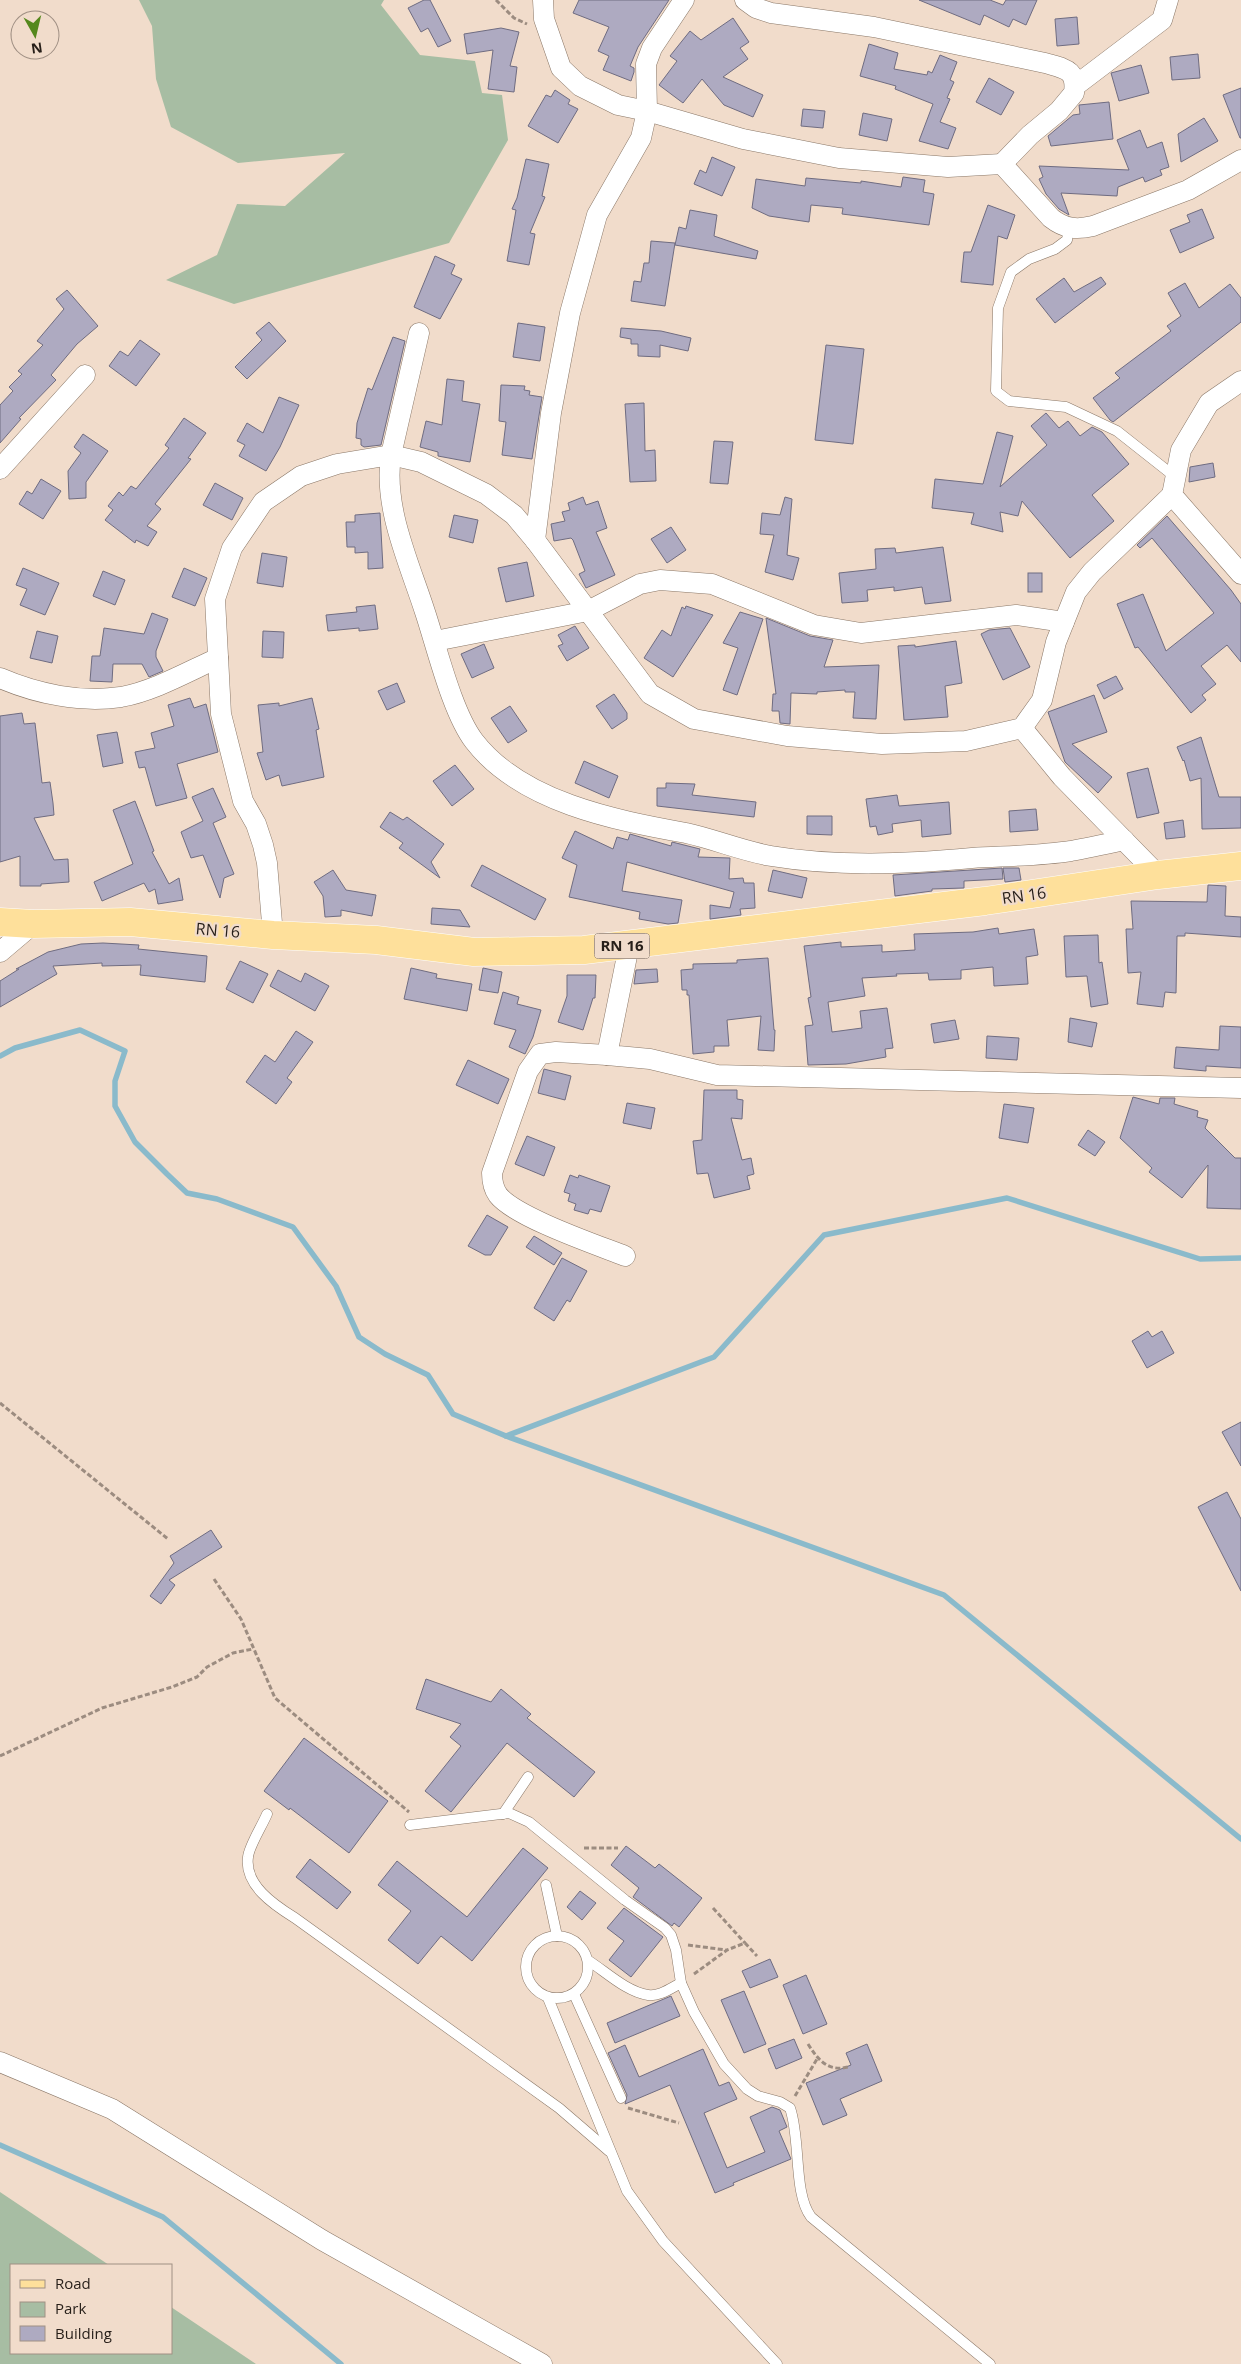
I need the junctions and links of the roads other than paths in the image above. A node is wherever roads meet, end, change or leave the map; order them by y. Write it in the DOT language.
graph roads {
  1 [pos="543,0"];
  2 [pos="684,0"];
  3 [pos="745,0"];
  4 [pos="1168,0"];
  5 [pos="1075,86"];
  6 [pos="648,110"];
  7 [pos="1241,160"];
  8 [pos="1002,164"];
  9 [pos="1069,228"];
  10 [pos="419,333"];
  11 [pos="85,375"];
  12 [pos="1241,381"];
  13 [pos="391,455"];
  14 [pos="0,470"];
  15 [pos="1173,485"];
  16 [pos="534,540"];
  17 [pos="1241,574"];
  18 [pos="588,611"];
  19 [pos="1064,622"];
  20 [pos="435,641"];
  21 [pos="218,658"];
  22 [pos="0,678"];
  23 [pos="1022,728"];
  24 [pos="1124,840"];
  25 [pos="1241,866"];
  26 [pos="1158,875"];
  27 [pos="0,922"];
  28 [pos="33,924"];
  29 [pos="273,935"];
  30 [pos="628,946"];
  31 [pos="0,952"];
  32 [pos="607,1055"];
  33 [pos="1241,1088"];
  34 [pos="625,1256"];
  35 [pos="528,1776"];
  36 [pos="267,1814"];
  37 [pos="503,1814"];
  38 [pos="410,1826"];
  39 [pos="546,1885"];
  40 [pos="557,1936"];
  41 [pos="589,1962"];
  42 [pos="681,1983"];
  43 [pos="574,1994"];
  44 [pos="548,1998"];
  45 [pos="0,2062"];
  46 [pos="621,2098"];
  47 [pos="609,2151"];
  48 [pos="542,2364"];
  49 [pos="777,2364"];
  50 [pos="990,2364"];
  1 -- 6 [label="street"];
  2 -- 6 [label="street"];
  3 -- 5 [label="street"];
  4 -- 5 [label="street"];
  5 -- 8 [label="street"];
  6 -- 8 [label="street"];
  6 -- 16 [label="street"];
  7 -- 9 [label="street"];
  8 -- 9 [label="street"];
  9 -- 15 [label="lane"];
  10 -- 13 [label="street"];
  11 -- 14 [label="street"];
  12 -- 15 [label="street"];
  13 -- 16 [label="street"];
  13 -- 20 [label="street"];
  13 -- 21 [label="street"];
  15 -- 17 [label="street"];
  15 -- 19 [label="street"];
  16 -- 18 [label="street"];
  18 -- 19 [label="street"];
  18 -- 20 [label="street"];
  18 -- 23 [label="street"];
  19 -- 23 [label="street"];
  20 -- 24 [label="street"];
  21 -- 22 [label="street"];
  21 -- 29 [label="street"];
  23 -- 24 [label="street"];
  24 -- 26 [label="street"];
  25 -- 26 [label="main road, RN 16 / RN 16"];
  26 -- 30 [label="main road, RN 16 / RN 16"];
  27 -- 28 [label="main road, RN 16 / RN 16"];
  28 -- 29 [label="main road, RN 16 / RN 16"];
  28 -- 31 [label="street"];
  29 -- 30 [label="main road, RN 16 / RN 16"];
  30 -- 32 [label="street"];
  32 -- 33 [label="street"];
  32 -- 34 [label="street"];
  35 -- 37 [label="lane"];
  36 -- 47 [label="lane"];
  37 -- 38 [label="lane"];
  37 -- 42 [label="lane"];
  39 -- 40 [label="lane"];
  40 -- 41 [label="lane"];
  40 -- 44 [label="lane"];
  41 -- 42 [label="lane"];
  41 -- 43 [label="lane"];
  42 -- 50 [label="lane"];
  43 -- 44 [label="lane"];
  43 -- 46 [label="lane"];
  44 -- 47 [label="lane"];
  45 -- 48 [label="street"];
  47 -- 49 [label="lane"];
}
